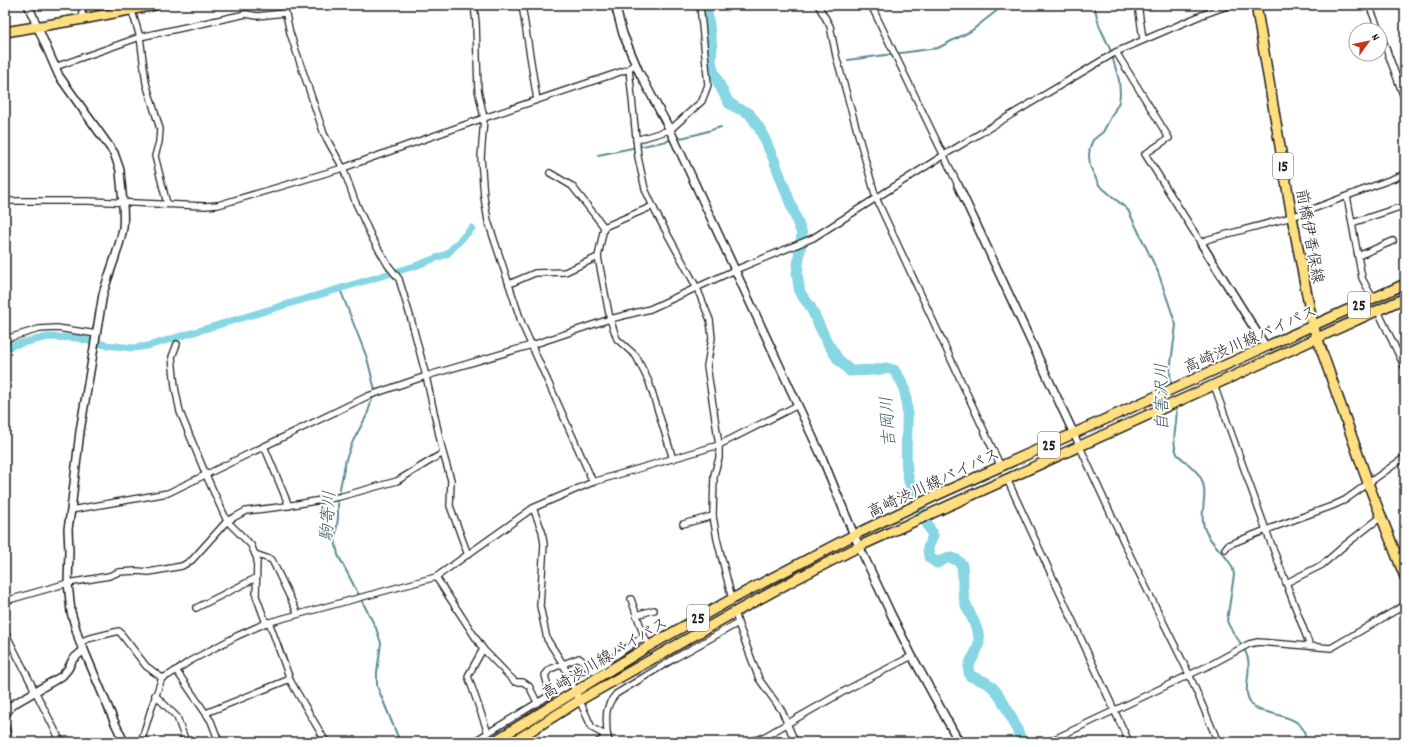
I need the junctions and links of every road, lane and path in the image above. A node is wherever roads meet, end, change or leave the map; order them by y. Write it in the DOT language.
graph roads {
  1 [pos="28,5"];
  2 [pos="81,5"];
  3 [pos="155,5"];
  4 [pos="284,5"];
  5 [pos="474,5"];
  6 [pos="522,5"];
  7 [pos="615,5"];
  8 [pos="700,5"];
  9 [pos="818,5"];
  10 [pos="871,5"];
  11 [pos="1138,5"];
  12 [pos="1230,5"];
  13 [pos="1256,5"];
  14 [pos="1369,5"];
  15 [pos="130,7"];
  16 [pos="285,13"];
  17 [pos="83,19"];
  18 [pos="1376,22"];
  19 [pos="38,26"];
  20 [pos="5,32"];
  21 [pos="140,37"];
  22 [pos="1143,39"];
  23 [pos="1115,52"];
  24 [pos="1388,53"];
  25 [pos="635,63"];
  26 [pos="55,67"];
  27 [pos="629,70"];
  28 [pos="537,100"];
  29 [pos="1405,100"];
  30 [pos="484,118"];
  31 [pos="670,130"];
  32 [pos="636,140"];
  33 [pos="944,155"];
  34 [pos="343,168"];
  35 [pos="550,174"];
  36 [pos="1405,174"];
  37 [pos="958,185"];
  38 [pos="1347,196"];
  39 [pos="876,198"];
  40 [pos="5,201"];
  41 [pos="122,201"];
  42 [pos="167,204"];
  43 [pos="653,206"];
  44 [pos="1397,208"];
  45 [pos="1292,217"];
  46 [pos="1352,223"];
  47 [pos="604,227"];
  48 [pos="1393,241"];
  49 [pos="1201,244"];
  50 [pos="1358,256"];
  51 [pos="598,257"];
  52 [pos="735,270"];
  53 [pos="509,284"];
  54 [pos="1405,284"];
  55 [pos="697,288"];
  56 [pos="1405,298"];
  57 [pos="1373,299"];
  58 [pos="1378,311"];
  59 [pos="610,320"];
  60 [pos="1313,326"];
  61 [pos="97,334"];
  62 [pos="5,339"];
  63 [pos="1317,339"];
  64 [pos="177,344"];
  65 [pos="532,345"];
  66 [pos="1266,347"];
  67 [pos="1405,368"];
  68 [pos="426,376"];
  69 [pos="1214,385"];
  70 [pos="798,405"];
  71 [pos="1074,434"];
  72 [pos="720,445"];
  73 [pos="264,446"];
  74 [pos="1079,446"];
  75 [pos="443,453"];
  76 [pos="1405,457"];
  77 [pos="673,459"];
  78 [pos="1001,467"];
  79 [pos="206,475"];
  80 [pos="1007,479"];
  81 [pos="594,482"];
  82 [pos="1368,483"];
  83 [pos="288,506"];
  84 [pos="533,508"];
  85 [pos="71,510"];
  86 [pos="713,516"];
  87 [pos="1381,517"];
  88 [pos="227,521"];
  89 [pos="683,524"];
  90 [pos="1266,530"];
  91 [pos="854,535"];
  92 [pos="860,546"];
  93 [pos="1226,549"];
  94 [pos="255,554"];
  95 [pos="468,555"];
  96 [pos="436,577"];
  97 [pos="1405,577"];
  98 [pos="256,578"];
  99 [pos="68,583"];
  100 [pos="1286,583"];
  101 [pos="631,599"];
  102 [pos="732,599"];
  103 [pos="5,601"];
  104 [pos="1405,604"];
  105 [pos="196,608"];
  106 [pos="654,610"];
  107 [pos="735,612"];
  108 [pos="298,614"];
  109 [pos="636,615"];
  110 [pos="267,622"];
  111 [pos="738,623"];
  112 [pos="5,632"];
  113 [pos="644,636"];
  114 [pos="80,643"];
  115 [pos="649,646"];
  116 [pos="1310,646"];
  117 [pos="483,649"];
  118 [pos="84,650"];
  119 [pos="912,656"];
  120 [pos="563,664"];
  121 [pos="176,670"];
  122 [pos="1189,674"];
  123 [pos="162,678"];
  124 [pos="290,679"];
  125 [pos="576,690"];
  126 [pos="34,691"];
  127 [pos="155,695"];
  128 [pos="580,700"];
  129 [pos="537,702"];
  130 [pos="1115,710"];
  131 [pos="206,713"];
  132 [pos="5,715"];
  133 [pos="786,724"];
  134 [pos="5,728"];
  135 [pos="488,733"];
  136 [pos="608,739"];
  137 [pos="9,742"];
  138 [pos="60,742"];
  139 [pos="124,742"];
  140 [pos="141,742"];
  141 [pos="186,742"];
  142 [pos="219,742"];
  143 [pos="326,742"];
  144 [pos="473,742"];
  145 [pos="493,742"];
  146 [pos="513,742"];
  147 [pos="598,742"];
  148 [pos="748,742"];
  149 [pos="795,742"];
  150 [pos="959,742"];
  151 [pos="1048,742"];
  152 [pos="1129,742"];
  153 [pos="1218,742"];
  1 -- 19 [label="street"];
  2 -- 17 [label="street"];
  3 -- 15 [label="main road"];
  4 -- 16 [label="street"];
  5 -- 30 [label="street"];
  6 -- 28 [label="street"];
  7 -- 25 [label="street"];
  8 -- 31 [label="street"];
  9 -- 39 [label="street"];
  10 -- 33 [label="street"];
  11 -- 22 [label="street"];
  12 -- 22 [label="street"];
  13 -- 45 [label="main road, 前橋伊香保線 / 15"];
  14 -- 18 [label="street"];
  15 -- 17 [label="main road"];
  15 -- 21 [label="street"];
  16 -- 21 [label="street"];
  16 -- 34 [label="street"];
  17 -- 19 [label="main road"];
  19 -- 20 [label="main road"];
  19 -- 26 [label="street"];
  21 -- 26 [label="street"];
  21 -- 42 [label="street"];
  22 -- 23 [label="street"];
  23 -- 33 [label="street"];
  23 -- 49 [label="street"];
  24 -- 29 [label="street"];
  25 -- 27 [label="street"];
  25 -- 31 [label="street"];
  26 -- 41 [label="street"];
  27 -- 28 [label="street"];
  27 -- 32 [label="street"];
  28 -- 30 [label="street"];
  30 -- 34 [label="street"];
  30 -- 53 [label="street"];
  31 -- 32 [label="street"];
  31 -- 52 [label="street"];
  32 -- 43 [label="street"];
  33 -- 37 [label="street"];
  33 -- 39 [label="street"];
  34 -- 42 [label="street"];
  34 -- 68 [label="street"];
  35 -- 47 [label="street"];
  36 -- 38 [label="street"];
  37 -- 71 [label="street"];
  38 -- 45 [label="street"];
  38 -- 46 [label="street"];
  39 -- 52 [label="street"];
  39 -- 78 [label="street"];
  40 -- 41 [label="street"];
  41 -- 42 [label="street"];
  41 -- 61 [label="street"];
  43 -- 47 [label="street"];
  43 -- 55 [label="street"];
  44 -- 46 [label="street"];
  45 -- 49 [label="street"];
  45 -- 60 [label="main road, 前橋伊香保線 / 15"];
  46 -- 50 [label="street"];
  47 -- 51 [label="street"];
  48 -- 50 [label="street"];
  49 -- 66 [label="street"];
  50 -- 57 [label="street"];
  51 -- 53 [label="street"];
  51 -- 59 [label="street"];
  52 -- 55 [label="street"];
  52 -- 70 [label="street"];
  53 -- 65 [label="street"];
  54 -- 57 [label="main road, 高崎渋川線バイパス / 25"];
  55 -- 59 [label="street"];
  55 -- 72 [label="street"];
  56 -- 58 [label="main road, 高崎渋川線バイパス / 25"];
  57 -- 60 [label="main road, 高崎渋川線バイパス / 25"];
  58 -- 63 [label="main road, 高崎渋川線バイパス / 25"];
  58 -- 67 [label="street"];
  59 -- 65 [label="street"];
  59 -- 77 [label="street"];
  60 -- 63 [label="main road, 前橋伊香保線 / 15"];
  60 -- 66 [label="main road, 高崎渋川線バイパス / 25"];
  61 -- 62 [label="street"];
  61 -- 85 [label="street"];
  63 -- 69 [label="main road, 高崎渋川線バイパス / 25"];
  63 -- 82 [label="main road, 前橋伊香保線 / 15"];
  64 -- 79 [label="street"];
  65 -- 68 [label="street"];
  65 -- 81 [label="street"];
  66 -- 71 [label="main road, 高崎渋川線バイパス / 25"];
  68 -- 73 [label="street"];
  68 -- 75 [label="street"];
  69 -- 74 [label="main road, 高崎渋川線バイパス / 25"];
  69 -- 90 [label="street"];
  70 -- 72 [label="street"];
  70 -- 91 [label="street"];
  71 -- 74 [label="street"];
  71 -- 78 [label="main road, 高崎渋川線バイパス / 25"];
  72 -- 77 [label="street"];
  72 -- 86 [label="street"];
  73 -- 79 [label="street"];
  73 -- 83 [label="street"];
  74 -- 80 [label="main road, 高崎渋川線バイパス / 25"];
  74 -- 122 [label="street"];
  75 -- 83 [label="street"];
  75 -- 95 [label="street"];
  76 -- 82 [label="street"];
  77 -- 81 [label="street"];
  78 -- 91 [label="main road, 高崎渋川線バイパス / 25"];
  79 -- 85 [label="street"];
  79 -- 88 [label="street"];
  80 -- 92 [label="main road, 高崎渋川線バイパス / 25"];
  80 -- 130 [label="street"];
  81 -- 84 [label="street"];
  82 -- 87 [label="main road, 前橋伊香保線 / 15"];
  82 -- 90 [label="street"];
  83 -- 88 [label="street"];
  84 -- 95 [label="street"];
  84 -- 120 [label="street"];
  85 -- 99 [label="street"];
  86 -- 89 [label="street"];
  86 -- 102 [label="street"];
  87 -- 97 [label="main road, 前橋伊香保線 / 15"];
  87 -- 100 [label="street"];
  88 -- 94 [label="street"];
  88 -- 99 [label="street"];
  90 -- 93 [label="street"];
  90 -- 100 [label="street"];
  91 -- 92 [label="street"];
  91 -- 102 [label="main road, 高崎渋川線バイパス / 25"];
  92 -- 107 [label="main road, 高崎渋川線バイパス / 25"];
  92 -- 119 [label="street"];
  94 -- 98 [label="street"];
  94 -- 108 [label="street"];
  95 -- 96 [label="street"];
  96 -- 108 [label="street"];
  96 -- 117 [label="street"];
  98 -- 105 [label="street"];
  98 -- 110 [label="street"];
  99 -- 103 [label="street"];
  99 -- 114 [label="street"];
  100 -- 116 [label="street"];
  101 -- 109 [label="street"];
  102 -- 115 [label="main road, 高崎渋川線バイパス / 25"];
  104 -- 116 [label="street"];
  106 -- 109 [label="street"];
  107 -- 111 [label="street"];
  107 -- 128 [label="main road, 高崎渋川線バイパス / 25"];
  108 -- 110 [label="street"];
  109 -- 113 [label="street"];
  110 -- 121 [label="street"];
  110 -- 124 [label="street"];
  111 -- 133 [label="street"];
  111 -- 136 [label="street"];
  112 -- 126 [label="street"];
  113 -- 115 [label="street"];
  113 -- 120 [label="street"];
  114 -- 118 [label="street"];
  114 -- 123 [label="street"];
  115 -- 125 [label="main road, 高崎渋川線バイパス / 25"];
  116 -- 122 [label="street"];
  117 -- 129 [label="street"];
  117 -- 135 [label="street"];
  118 -- 126 [label="street"];
  118 -- 139 [label="street"];
  119 -- 133 [label="street"];
  119 -- 150 [label="street"];
  120 -- 125 [label="street"];
  120 -- 129 [label="street"];
  121 -- 123 [label="street"];
  121 -- 131 [label="street"];
  122 -- 130 [label="street"];
  122 -- 153 [label="street"];
  123 -- 127 [label="street"];
  124 -- 131 [label="street"];
  124 -- 143 [label="street"];
  125 -- 128 [label="street"];
  125 -- 145 [label="main road, 高崎渋川線バイパス / 25"];
  126 -- 132 [label="street"];
  126 -- 138 [label="street"];
  127 -- 140 [label="street"];
  127 -- 141 [label="street"];
  128 -- 136 [label="street"];
  128 -- 146 [label="main road, 高崎渋川線バイパス / 25"];
  129 -- 135 [label="street"];
  130 -- 151 [label="street"];
  130 -- 152 [label="street"];
  131 -- 142 [label="street"];
  133 -- 148 [label="street"];
  133 -- 149 [label="street"];
  134 -- 137 [label="street"];
  135 -- 144 [label="street"];
  136 -- 147 [label="street"];
}
